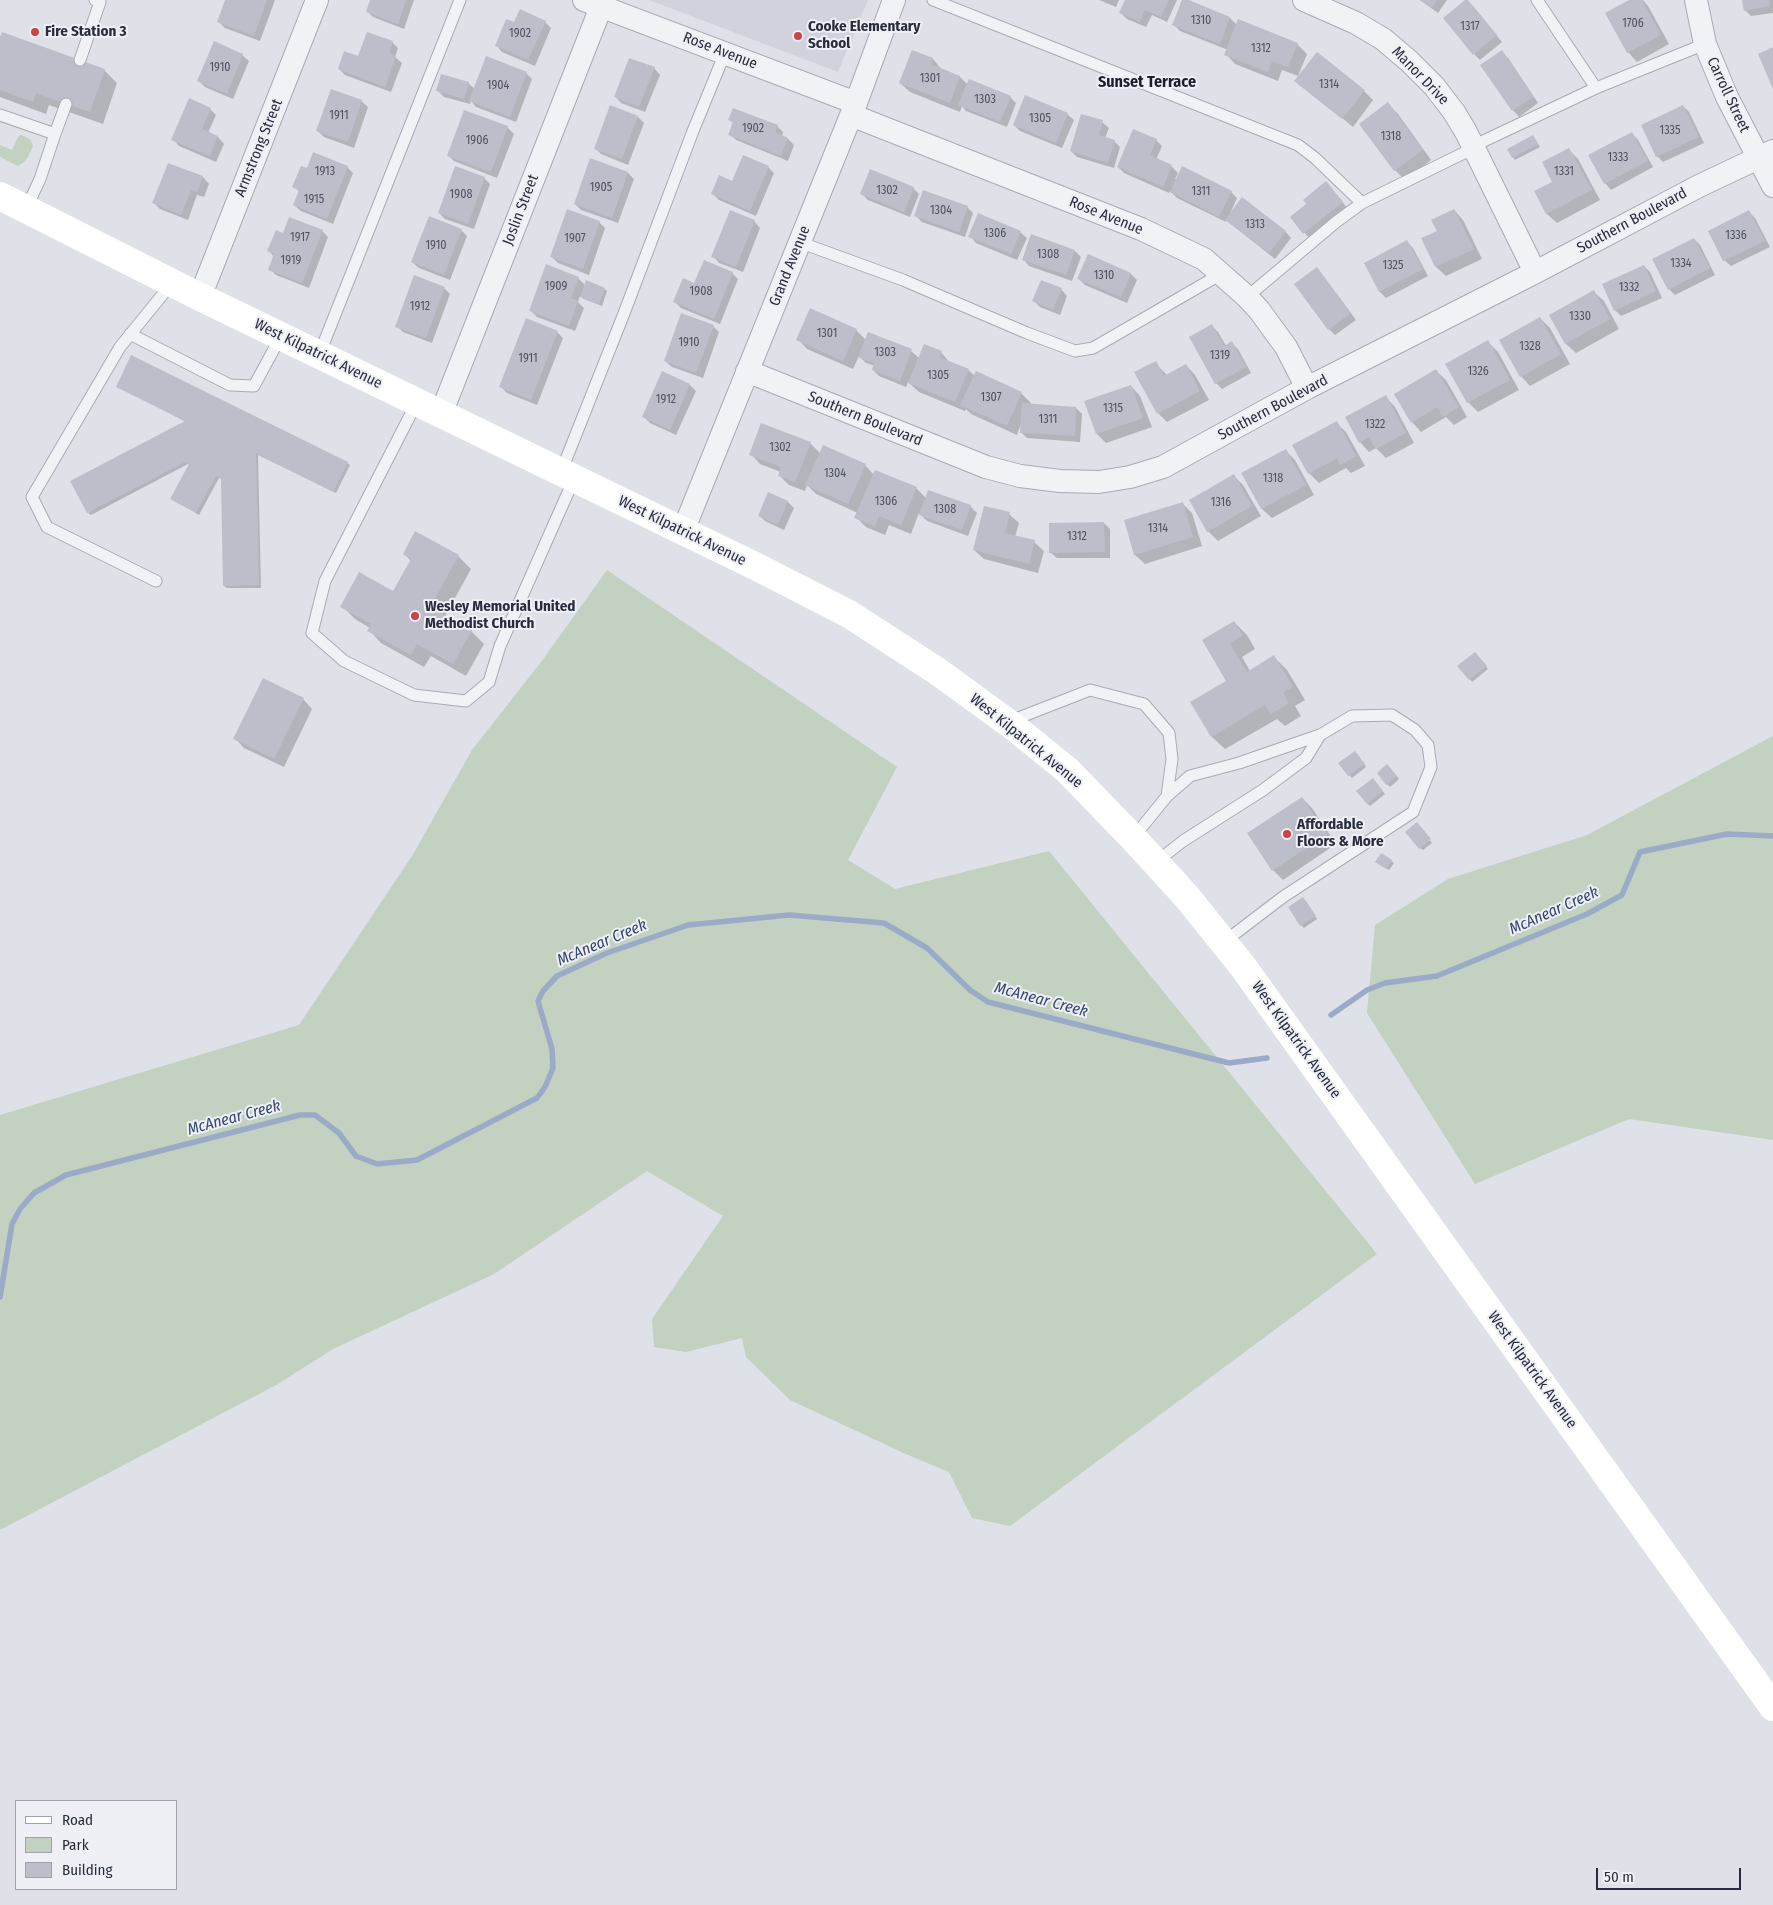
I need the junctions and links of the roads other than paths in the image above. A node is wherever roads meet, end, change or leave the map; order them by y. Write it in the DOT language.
graph roads {
  1 [pos="95,0"];
  2 [pos="317,0"];
  3 [pos="460,0"];
  4 [pos="894,0"];
  5 [pos="933,0"];
  6 [pos="1304,0"];
  7 [pos="1537,0"];
  8 [pos="1696,0"];
  9 [pos="592,3"];
  10 [pos="1705,44"];
  11 [pos="725,53"];
  12 [pos="80,60"];
  13 [pos="1596,88"];
  14 [pos="66,104"];
  15 [pos="854,109"];
  16 [pos="0,115"];
  17 [pos="55,134"];
  18 [pos="1473,147"];
  19 [pos="1766,154"];
  20 [pos="1773,186"];
  21 [pos="0,196"];
  22 [pos="1362,204"];
  23 [pos="25,210"];
  24 [pos="799,242"];
  25 [pos="1535,272"];
  26 [pos="1221,274"];
  27 [pos="172,283"];
  28 [pos="200,297"];
  29 [pos="1248,297"];
  30 [pos="130,334"];
  31 [pos="281,336"];
  32 [pos="319,355"];
  33 [pos="746,372"];
  34 [pos="1307,388"];
  35 [pos="429,408"];
  36 [pos="567,475"];
  37 [pos="684,531"];
  38 [pos="156,581"];
  39 [pos="1007,722"];
  40 [pos="1320,736"];
  41 [pos="1167,796"];
  42 [pos="1133,838"];
  43 [pos="1155,863"];
  44 [pos="1224,942"];
  45 [pos="1773,1707"];
  1 -- 12 [label="lane"];
  2 -- 28 [label="street, Armstrong Street"];
  3 -- 32 [label="lane"];
  4 -- 15 [label="street, Grand Avenue"];
  5 -- 22 [label="lane"];
  6 -- 18 [label="street, Manor Drive"];
  7 -- 13 [label="lane"];
  8 -- 10 [label="street, Carroll Street"];
  9 -- 11 [label="street, Rose Avenue"];
  9 -- 35 [label="street, Joslin Street"];
  10 -- 13 [label="lane"];
  10 -- 19 [label="street, Carroll Street"];
  11 -- 15 [label="street, Rose Avenue"];
  11 -- 36 [label="lane"];
  13 -- 18 [label="lane"];
  14 -- 17 [label="lane"];
  15 -- 24 [label="street, Grand Avenue"];
  15 -- 26 [label="street, Rose Avenue"];
  16 -- 17 [label="lane"];
  17 -- 23 [label="lane"];
  18 -- 22 [label="lane"];
  18 -- 25 [label="street, Manor Drive"];
  19 -- 20 [label="street, Carroll Street"];
  19 -- 25 [label="street, Southern Boulevard"];
  21 -- 23 [label="main road, West Kilpatrick Avenue"];
  22 -- 29 [label="lane"];
  23 -- 27 [label="main road, West Kilpatrick Avenue"];
  24 -- 26 [label="lane"];
  24 -- 33 [label="street, Grand Avenue"];
  25 -- 34 [label="street, Southern Boulevard"];
  26 -- 29 [label="street, Rose Avenue"];
  27 -- 28 [label="main road, West Kilpatrick Avenue"];
  27 -- 30 [label="lane"];
  28 -- 31 [label="main road, West Kilpatrick Avenue"];
  29 -- 34 [label="street, Rose Avenue"];
  30 -- 31 [label="lane"];
  30 -- 38 [label="lane"];
  31 -- 32 [label="main road, West Kilpatrick Avenue"];
  32 -- 35 [label="main road, West Kilpatrick Avenue"];
  33 -- 34 [label="street, Southern Boulevard"];
  33 -- 37 [label="street, Grand Avenue"];
  35 -- 36 [label="main road, West Kilpatrick Avenue"];
  35 -- 36 [label="lane"];
  36 -- 37 [label="main road, West Kilpatrick Avenue"];
  37 -- 39 [label="main road, West Kilpatrick Avenue"];
  39 -- 41 [label="lane"];
  39 -- 42 [label="main road, West Kilpatrick Avenue"];
  40 -- 41 [label="lane"];
  40 -- 43 [label="lane"];
  40 -- 44 [label="lane"];
  41 -- 42 [label="lane"];
  42 -- 43 [label="main road, West Kilpatrick Avenue"];
  43 -- 44 [label="main road, West Kilpatrick Avenue"];
  44 -- 45 [label="main road, West Kilpatrick Avenue"];
}
